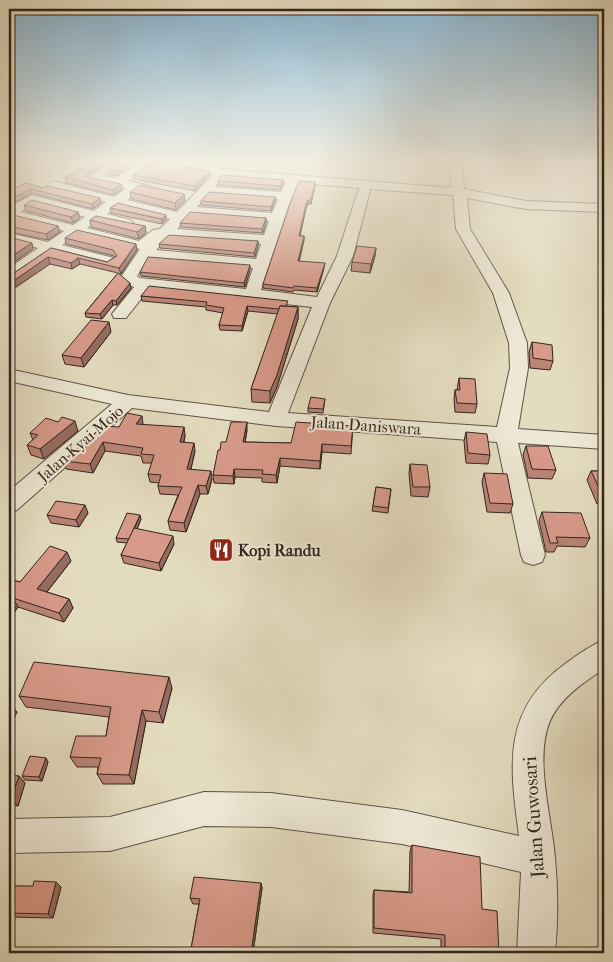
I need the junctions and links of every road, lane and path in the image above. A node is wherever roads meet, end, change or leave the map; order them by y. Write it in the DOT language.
graph roads {
  1 [pos="21,206"];
  2 [pos="58,206"];
  3 [pos="116,206"];
  4 [pos="170,206"];
  5 [pos="282,206"];
  6 [pos="359,206"];
  7 [pos="461,206"];
  8 [pos="549,206"];
  9 [pos="183,207"];
  10 [pos="604,208"];
  11 [pos="9,213"];
  12 [pos="95,216"];
  13 [pos="278,218"];
  14 [pos="76,229"];
  15 [pos="163,231"];
  16 [pos="12,240"];
  17 [pos="271,240"];
  18 [pos="50,247"];
  19 [pos="144,254"];
  20 [pos="109,261"];
  21 [pos="261,264"];
  22 [pos="9,275"];
  23 [pos="145,284"];
  24 [pos="252,294"];
  25 [pos="322,303"];
  26 [pos="120,314"];
  27 [pos="9,375"];
  28 [pos="128,401"];
  29 [pos="276,418"];
  30 [pos="506,435"];
  31 [pos="604,442"];
  32 [pos="9,504"];
  33 [pos="533,555"];
  34 [pos="604,653"];
  35 [pos="9,836"];
  36 [pos="538,858"];
  37 [pos="536,953"];
  1 -- 11 [label="street"];
  2 -- 12 [label="street"];
  3 -- 12 [label="street"];
  4 -- 9 [label="street"];
  5 -- 13 [label="street"];
  6 -- 25 [label="street"];
  7 -- 30 [label="street"];
  8 -- 10 [label="street"];
  9 -- 13 [label="street"];
  9 -- 15 [label="street"];
  11 -- 14 [label="street"];
  12 -- 14 [label="street"];
  12 -- 15 [label="street"];
  13 -- 17 [label="street"];
  14 -- 15 [label="street"];
  14 -- 18 [label="street"];
  15 -- 17 [label="street"];
  15 -- 19 [label="street"];
  16 -- 18 [label="street"];
  17 -- 21 [label="street"];
  18 -- 20 [label="street"];
  18 -- 22 [label="street"];
  19 -- 21 [label="street"];
  19 -- 23 [label="street"];
  21 -- 24 [label="street"];
  23 -- 24 [label="street"];
  23 -- 26 [label="street"];
  24 -- 25 [label="street"];
  25 -- 29 [label="street"];
  27 -- 28 [label="street, Jalan Daniswara"];
  28 -- 29 [label="street, Jalan Daniswara"];
  28 -- 32 [label="street, Jalan Kyai Mojo"];
  29 -- 30 [label="street, Jalan Daniswara"];
  30 -- 31 [label="street, Jalan Daniswara"];
  30 -- 33 [label="street"];
  34 -- 36 [label="street, Jalan Guwosari"];
  35 -- 36 [label="street"];
  36 -- 37 [label="street, Jalan Guwosari"];
}
